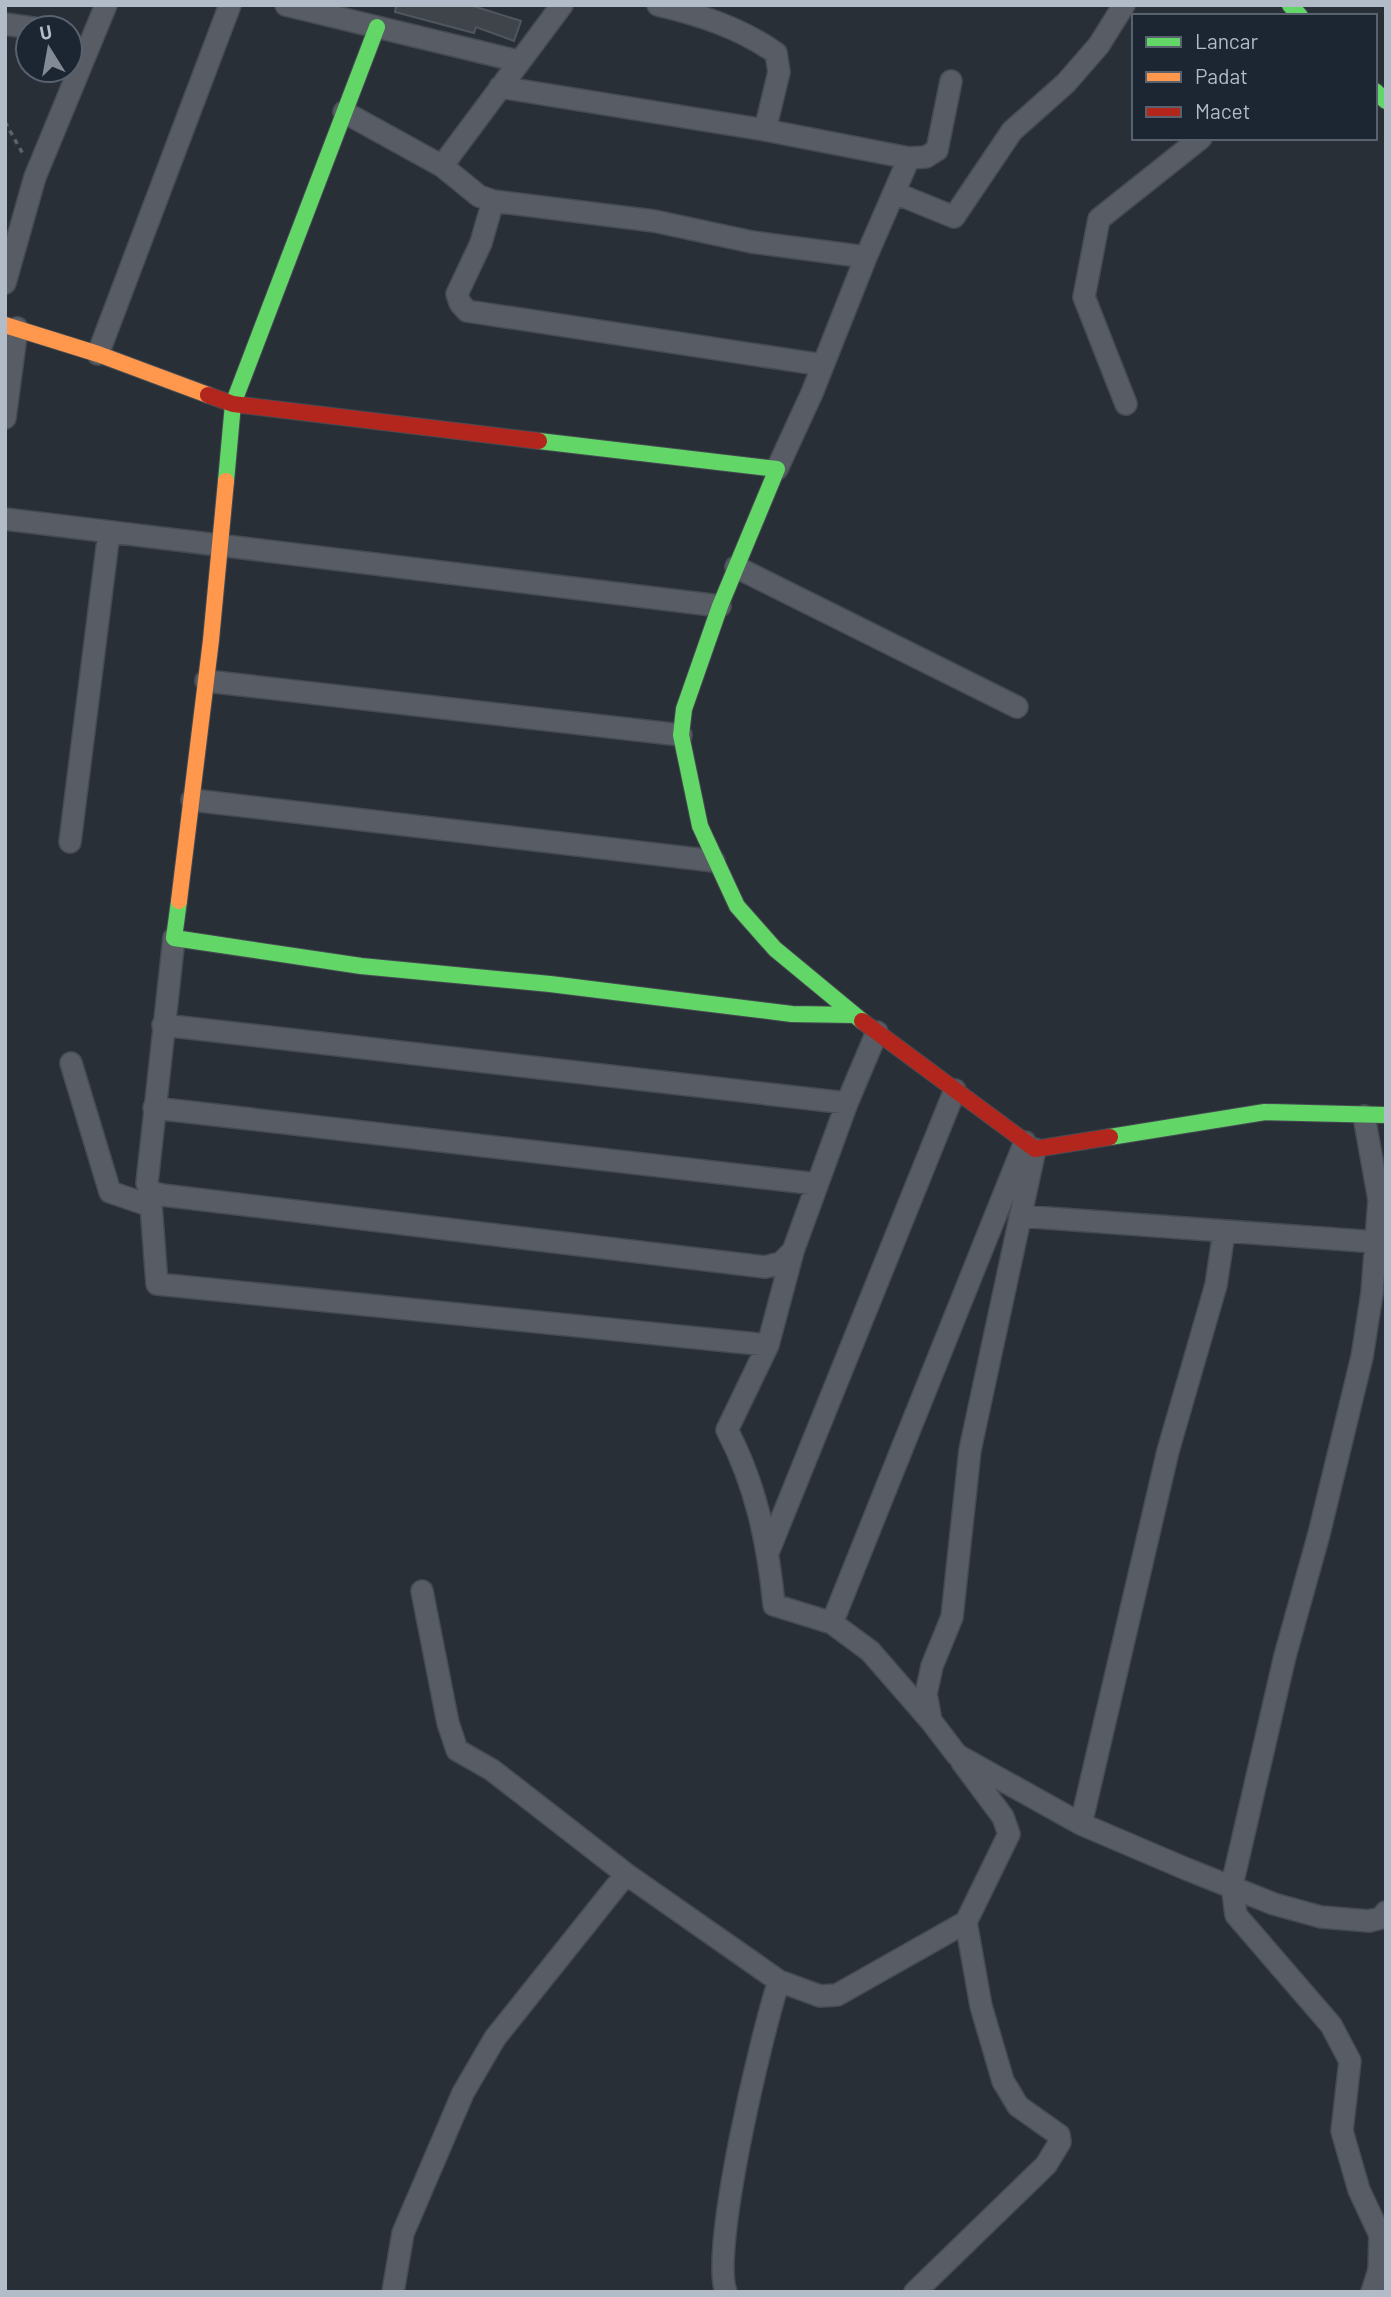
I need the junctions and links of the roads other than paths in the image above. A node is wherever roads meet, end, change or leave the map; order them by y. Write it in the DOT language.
graph roads {
  1 [pos="106,5"];
  2 [pos="230,5"];
  3 [pos="286,5"];
  4 [pos="562,5"];
  5 [pos="658,5"];
  6 [pos="1124,5"];
  7 [pos="377,27"];
  8 [pos="84,34"];
  9 [pos="92,35"];
  10 [pos="518,61"];
  11 [pos="951,80"];
  12 [pos="500,87"];
  13 [pos="344,112"];
  14 [pos="765,130"];
  15 [pos="1198,140"];
  16 [pos="909,158"];
  17 [pos="442,166"];
  18 [pos="895,193"];
  19 [pos="493,201"];
  20 [pos="866,257"];
  21 [pos="5,283"];
  22 [pos="11,327"];
  23 [pos="97,354"];
  24 [pos="823,365"];
  25 [pos="233,404"];
  26 [pos="1126,404"];
  27 [pos="5,418"];
  28 [pos="778,469"];
  29 [pos="5,519"];
  30 [pos="109,532"];
  31 [pos="219,545"];
  32 [pos="736,567"];
  33 [pos="720,606"];
  34 [pos="206,681"];
  35 [pos="1017,707"];
  36 [pos="681,735"];
  37 [pos="192,800"];
  38 [pos="70,842"];
  39 [pos="714,861"];
  40 [pos="174,938"];
  41 [pos="854,1015"];
  42 [pos="163,1024"];
  43 [pos="877,1032"];
  44 [pos="71,1063"];
  45 [pos="955,1090"];
  46 [pos="847,1103"];
  47 [pos="154,1108"];
  48 [pos="1364,1115"];
  49 [pos="1386,1115"];
  50 [pos="1030,1145"];
  51 [pos="817,1184"];
  52 [pos="150,1199"];
  53 [pos="1020,1216"];
  54 [pos="1224,1232"];
  55 [pos="1376,1242"];
  56 [pos="793,1251"];
  57 [pos="768,1345"];
  58 [pos="769,1550"];
  59 [pos="422,1591"];
  60 [pos="832,1623"];
  61 [pos="931,1721"];
  62 [pos="957,1755"];
  63 [pos="1081,1824"];
  64 [pos="626,1874"];
  65 [pos="1232,1885"];
  66 [pos="1386,1912"];
  67 [pos="966,1922"];
  68 [pos="779,1981"];
  69 [pos="393,2292"];
  70 [pos="726,2292"];
  71 [pos="915,2292"];
  72 [pos="1371,2292"];
  1 -- 9 [label="street"];
  2 -- 23 [label="street"];
  3 -- 7 [label="street"];
  4 -- 10 [label="street"];
  5 -- 14 [label="street"];
  6 -- 18 [label="street"];
  7 -- 10 [label="street"];
  7 -- 13 [label="street"];
  8 -- 9 [label="street"];
  9 -- 21 [label="street"];
  10 -- 12 [label="street"];
  11 -- 16 [label="street"];
  12 -- 14 [label="street"];
  12 -- 17 [label="street"];
  13 -- 17 [label="street"];
  13 -- 25 [label="street"];
  14 -- 16 [label="street"];
  15 -- 26 [label="street"];
  16 -- 18 [label="street"];
  17 -- 19 [label="street"];
  18 -- 20 [label="street"];
  19 -- 20 [label="street"];
  19 -- 24 [label="street"];
  20 -- 24 [label="street"];
  22 -- 23 [label="street"];
  22 -- 27 [label="street"];
  23 -- 25 [label="street"];
  24 -- 28 [label="street"];
  25 -- 28 [label="street"];
  25 -- 31 [label="street"];
  28 -- 32 [label="street"];
  29 -- 30 [label="street"];
  30 -- 31 [label="street"];
  30 -- 38 [label="street"];
  31 -- 33 [label="street"];
  31 -- 34 [label="street"];
  32 -- 33 [label="street"];
  32 -- 35 [label="street"];
  33 -- 36 [label="street"];
  34 -- 36 [label="street"];
  34 -- 37 [label="street"];
  36 -- 39 [label="street"];
  37 -- 39 [label="street"];
  37 -- 40 [label="street"];
  39 -- 41 [label="street"];
  40 -- 41 [label="street"];
  40 -- 42 [label="street"];
  41 -- 43 [label="street"];
  42 -- 46 [label="street"];
  42 -- 47 [label="street"];
  43 -- 45 [label="street"];
  43 -- 46 [label="street"];
  44 -- 52 [label="street"];
  45 -- 50 [label="street"];
  45 -- 58 [label="street"];
  46 -- 51 [label="street"];
  47 -- 51 [label="street"];
  47 -- 52 [label="street"];
  48 -- 49 [label="street"];
  48 -- 50 [label="street"];
  48 -- 55 [label="street"];
  50 -- 53 [label="street"];
  50 -- 60 [label="street"];
  51 -- 56 [label="street"];
  52 -- 56 [label="street"];
  52 -- 57 [label="street"];
  53 -- 54 [label="street"];
  53 -- 61 [label="street"];
  54 -- 55 [label="street"];
  54 -- 63 [label="street"];
  55 -- 65 [label="street"];
  56 -- 57 [label="street"];
  57 -- 58 [label="street"];
  58 -- 60 [label="street"];
  59 -- 64 [label="street"];
  60 -- 61 [label="street"];
  61 -- 62 [label="street"];
  62 -- 63 [label="street"];
  62 -- 67 [label="street"];
  63 -- 65 [label="street"];
  64 -- 68 [label="street"];
  64 -- 69 [label="street"];
  65 -- 66 [label="street"];
  65 -- 72 [label="street"];
  67 -- 68 [label="street"];
  67 -- 71 [label="street"];
  68 -- 70 [label="street"];
}
